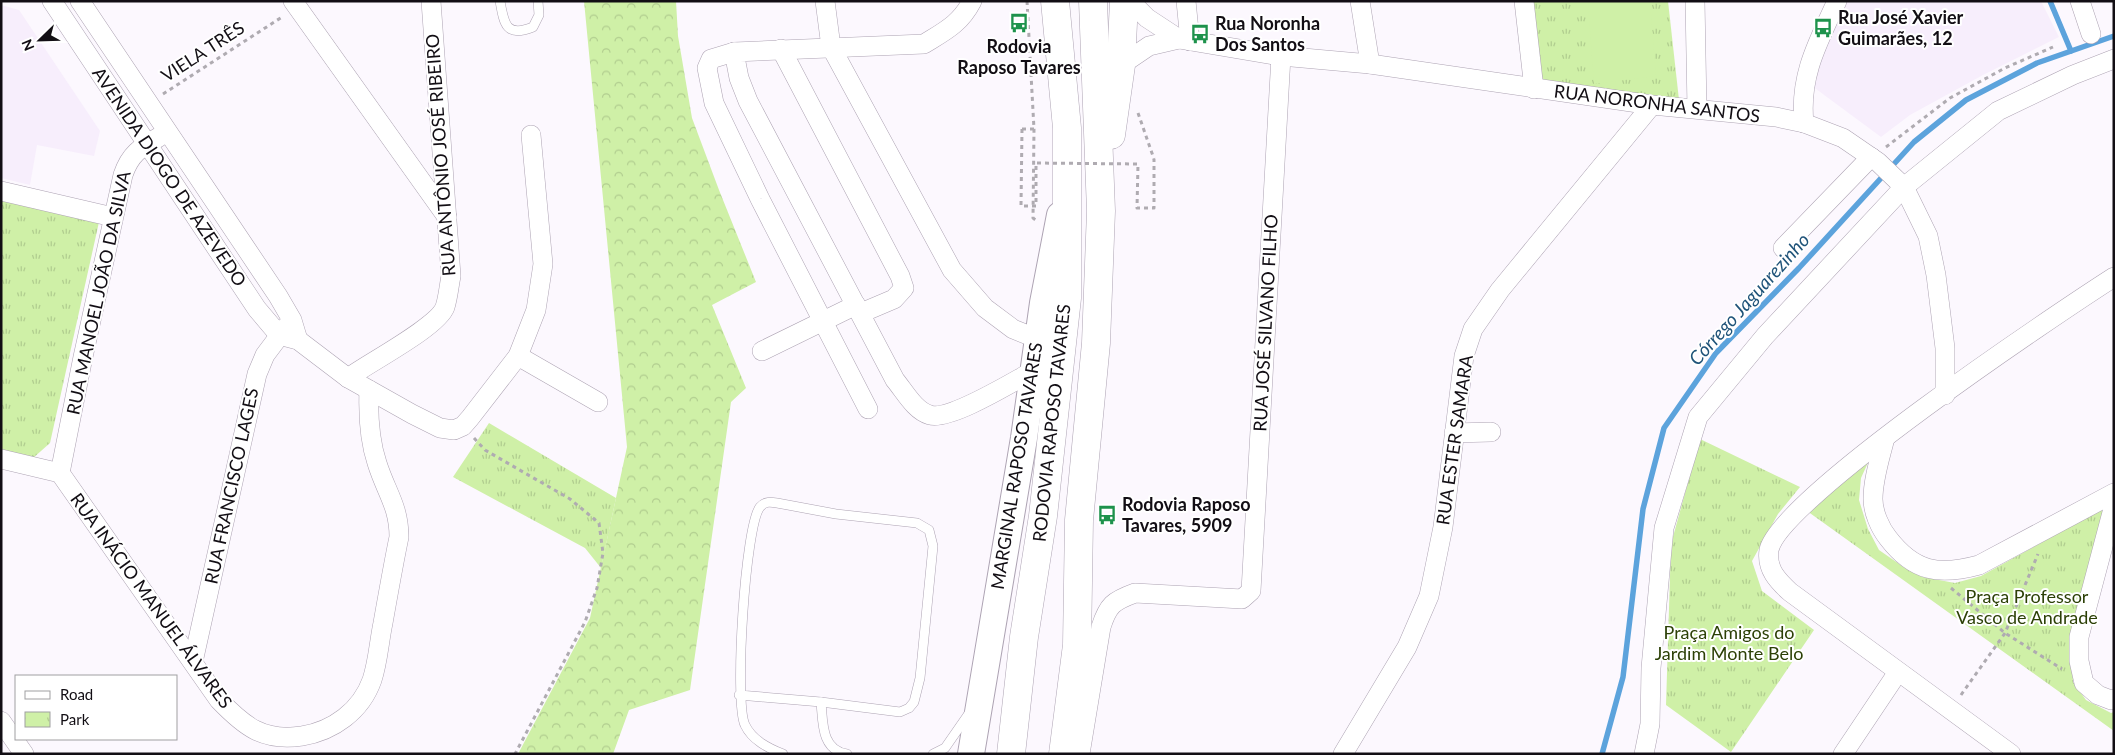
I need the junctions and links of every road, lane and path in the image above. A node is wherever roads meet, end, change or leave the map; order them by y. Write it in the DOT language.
graph roads {
  1 [pos="52,1"];
  2 [pos="80,1"];
  3 [pos="431,1"];
  4 [pos="500,1"];
  5 [pos="538,1"];
  6 [pos="825,1"];
  7 [pos="972,1"];
  8 [pos="1027,1"];
  9 [pos="1055,1"];
  10 [pos="1093,1"];
  11 [pos="1124,1"];
  12 [pos="1130,1"];
  13 [pos="1186,1"];
  14 [pos="1360,1"];
  15 [pos="1524,1"];
  16 [pos="1695,1"];
  17 [pos="1837,1"];
  18 [pos="2080,1"];
  19 [pos="295,4"];
  20 [pos="2091,34"];
  21 [pos="1185,40"];
  22 [pos="831,47"];
  23 [pos="2053,47"];
  24 [pos="780,49"];
  25 [pos="734,52"];
  26 [pos="1281,56"];
  27 [pos="2114,59"];
  28 [pos="1370,64"];
  29 [pos="1121,66"];
  30 [pos="1534,89"];
  31 [pos="149,103"];
  32 [pos="1652,105"];
  33 [pos="1697,109"];
  34 [pos="1804,123"];
  35 [pos="134,124"];
  36 [pos="1034,129"];
  37 [pos="168,132"];
  38 [pos="531,135"];
  39 [pos="147,144"];
  40 [pos="1154,159"];
  41 [pos="1874,159"];
  42 [pos="1068,179"];
  43 [pos="1902,184"];
  44 [pos="1,191"];
  45 [pos="1101,211"];
  46 [pos="113,217"];
  47 [pos="448,218"];
  48 [pos="1057,230"];
  49 [pos="1782,248"];
  50 [pos="2114,277"];
  51 [pos="858,309"];
  52 [pos="292,320"];
  53 [pos="822,321"];
  54 [pos="279,335"];
  55 [pos="298,340"];
  56 [pos="1038,340"];
  57 [pos="762,351"];
  58 [pos="518,356"];
  59 [pos="1033,371"];
  60 [pos="348,378"];
  61 [pos="368,390"];
  62 [pos="1945,394"];
  63 [pos="598,402"];
  64 [pos="868,409"];
  65 [pos="467,422"];
  66 [pos="1491,432"];
  67 [pos="1454,433"];
  68 [pos="1885,438"];
  69 [pos="1,459"];
  70 [pos="60,473"];
  71 [pos="2114,493"];
  72 [pos="2114,505"];
  73 [pos="2050,527"];
  74 [pos="1954,593"];
  75 [pos="2004,633"];
  76 [pos="193,662"];
  77 [pos="1898,672"];
  78 [pos="2084,683"];
  79 [pos="739,695"];
  80 [pos="980,698"];
  81 [pos="2114,699"];
  82 [pos="821,702"];
  83 [pos="1950,710"];
  84 [pos="1,722"];
  85 [pos="24,754"];
  86 [pos="516,754"];
  87 [pos="783,754"];
  88 [pos="847,754"];
  89 [pos="933,754"];
  90 [pos="970,754"];
  91 [pos="1010,754"];
  92 [pos="1063,754"];
  93 [pos="1080,754"];
  94 [pos="1343,754"];
  95 [pos="1644,754"];
  96 [pos="1843,754"];
  97 [pos="2011,754"];
  1 -- 35 [label="street, AVENIDA DIOGO DE AZEVEDO"];
  2 -- 31 [label="street, AVENIDA DIOGO DE AZEVEDO"];
  3 -- 47 [label="street, RUA ANTÔNIO JOSÉ RIBEIRO"];
  4 -- 5 [label="lane"];
  6 -- 22 [label="street"];
  7 -- 22 [label="street"];
  8 -- 36 [label="path"];
  9 -- 42 [label="highway, RODOVIA RAPOSO TAVARES"];
  10 -- 45 [label="highway, RODOVIA RAPOSO TAVARES"];
  11 -- 29 [label="highway"];
  12 -- 21 [label="street, RUA NORONHA SANTOS"];
  13 -- 21 [label="street"];
  14 -- 28 [label="street"];
  15 -- 30 [label="street"];
  16 -- 33 [label="street"];
  17 -- 34 [label="street"];
  18 -- 20 [label="street"];
  19 -- 31 [label="path, VIELA TRÊS"];
  19 -- 47 [label="street"];
  21 -- 26 [label="street, RUA NORONHA SANTOS"];
  21 -- 29 [label="street, RUA NORONHA SANTOS"];
  22 -- 24 [label="street"];
  22 -- 56 [label="street"];
  23 -- 41 [label="path"];
  24 -- 25 [label="street"];
  24 -- 51 [label="street"];
  25 -- 51 [label="street"];
  25 -- 53 [label="street"];
  26 -- 28 [label="street, RUA NORONHA SANTOS"];
  26 -- 93 [label="street, RUA JOSÉ SILVANO FILHO"];
  27 -- 43 [label="street"];
  28 -- 30 [label="street, RUA NORONHA SANTOS"];
  29 -- 45 [label="highway"];
  30 -- 32 [label="street, RUA NORONHA SANTOS"];
  31 -- 35 [label="street"];
  31 -- 37 [label="street, AVENIDA DIOGO DE AZEVEDO"];
  32 -- 33 [label="street, RUA NORONHA SANTOS"];
  32 -- 67 [label="street, RUA ESTER SAMARA"];
  33 -- 34 [label="street, RUA NORONHA SANTOS"];
  34 -- 41 [label="street, RUA NORONHA SANTOS"];
  35 -- 39 [label="street, AVENIDA DIOGO DE AZEVEDO"];
  36 -- 40 [label="path, bridge"];
  36 -- 48 [label="path"];
  37 -- 39 [label="street, RUA MANOEL JOÃO DA SILVA"];
  37 -- 52 [label="street, AVENIDA DIOGO DE AZEVEDO"];
  38 -- 58 [label="street"];
  39 -- 46 [label="street, RUA MANOEL JOÃO DA SILVA"];
  39 -- 54 [label="street, AVENIDA DIOGO DE AZEVEDO"];
  41 -- 43 [label="street, RUA NORONHA SANTOS"];
  41 -- 49 [label="street"];
  42 -- 48 [label="main road, MARGINAL RAPOSO TAVARES"];
  42 -- 91 [label="highway, RODOVIA RAPOSO TAVARES"];
  43 -- 62 [label="street, RUA NORONHA SANTOS"];
  43 -- 95 [label="street"];
  44 -- 46 [label="street"];
  45 -- 92 [label="highway, RODOVIA RAPOSO TAVARES"];
  46 -- 70 [label="street, RUA MANOEL JOÃO DA SILVA"];
  47 -- 60 [label="street, RUA ANTÔNIO JOSÉ RIBEIRO"];
  48 -- 56 [label="main road, MARGINAL RAPOSO TAVARES"];
  50 -- 62 [label="street"];
  51 -- 53 [label="street"];
  51 -- 59 [label="street"];
  52 -- 54 [label="street, RUA FRANCISCO LAGES"];
  52 -- 55 [label="street, AVENIDA DIOGO DE AZEVEDO"];
  53 -- 57 [label="street"];
  53 -- 64 [label="street"];
  54 -- 55 [label="street"];
  54 -- 76 [label="street, RUA FRANCISCO LAGES"];
  55 -- 60 [label="street"];
  56 -- 59 [label="main road, MARGINAL RAPOSO TAVARES"];
  58 -- 63 [label="street"];
  58 -- 65 [label="street"];
  59 -- 80 [label="main road, MARGINAL RAPOSO TAVARES"];
  60 -- 61 [label="street"];
  61 -- 65 [label="street"];
  61 -- 76 [label="street, RUA INÁCIO MANUEL ÁLVARES"];
  62 -- 68 [label="street"];
  65 -- 86 [label="path"];
  66 -- 67 [label="street"];
  67 -- 94 [label="street, RUA ESTER SAMARA"];
  68 -- 73 [label="street"];
  68 -- 77 [label="street"];
  69 -- 70 [label="street, RUA INÁCIO MANUEL ÁLVARES"];
  70 -- 76 [label="street, RUA INÁCIO MANUEL ÁLVARES"];
  71 -- 73 [label="street"];
  72 -- 78 [label="street"];
  73 -- 75 [label="path"];
  74 -- 75 [label="path"];
  75 -- 78 [label="path"];
  75 -- 83 [label="path"];
  77 -- 83 [label="street"];
  77 -- 96 [label="street"];
  78 -- 81 [label="street"];
  79 -- 82 [label="lane"];
  79 -- 82 [label="lane"];
  79 -- 87 [label="lane"];
  80 -- 89 [label="lane"];
  80 -- 90 [label="main road, MARGINAL RAPOSO TAVARES"];
  82 -- 88 [label="lane"];
  83 -- 97 [label="street"];
  84 -- 85 [label="street"];
}
